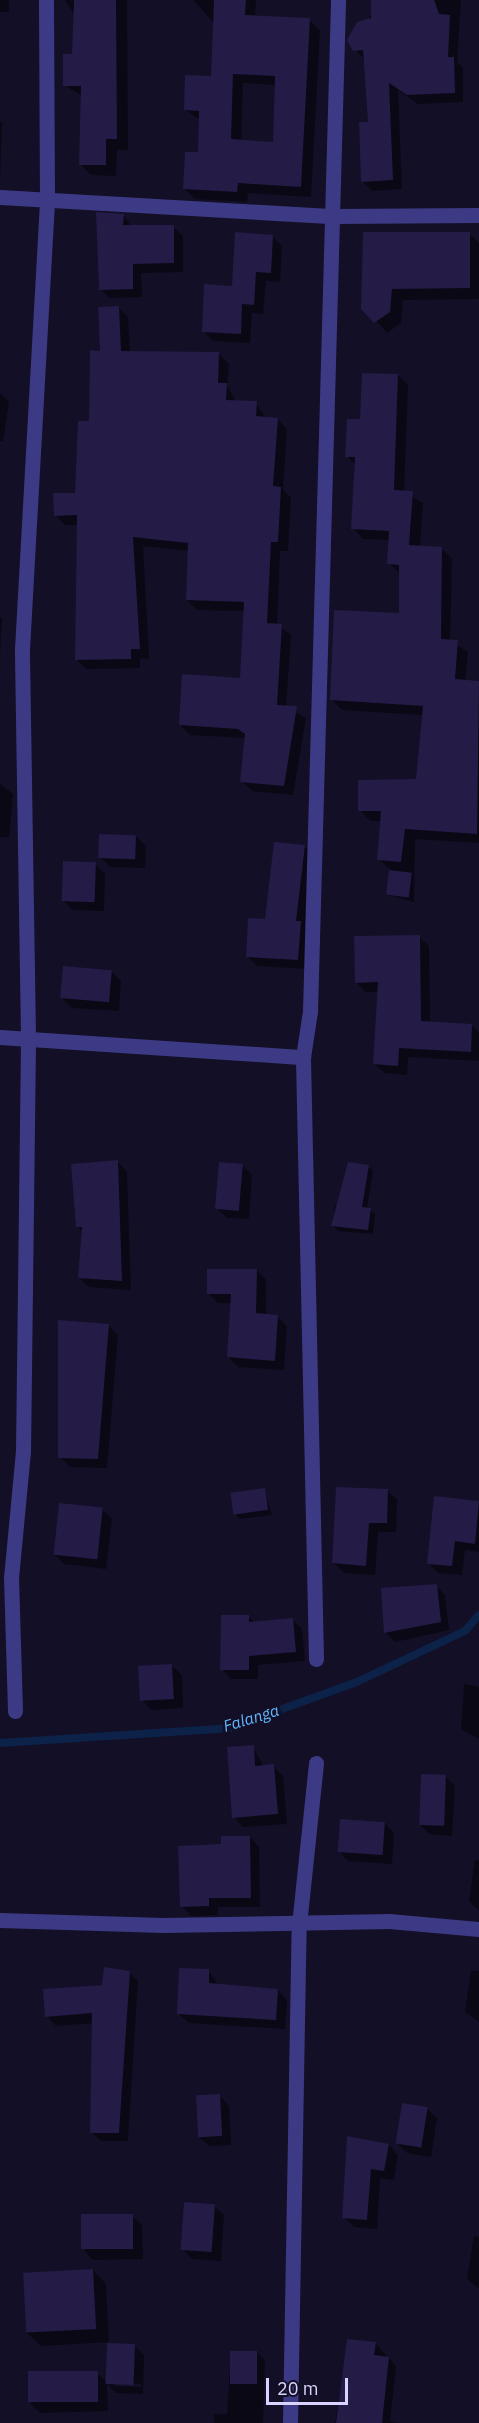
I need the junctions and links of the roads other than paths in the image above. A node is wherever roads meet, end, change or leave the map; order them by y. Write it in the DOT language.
graph roads {
  1 [pos="46,0"];
  2 [pos="338,0"];
  3 [pos="47,196"];
  4 [pos="0,197"];
  5 [pos="479,215"];
  6 [pos="333,216"];
  7 [pos="28,1036"];
  8 [pos="0,1037"];
  9 [pos="303,1057"];
  10 [pos="316,1659"];
  11 [pos="15,1711"];
  12 [pos="316,1763"];
  13 [pos="0,1920"];
  14 [pos="299,1925"];
  15 [pos="479,1929"];
  16 [pos="290,2423"];
  1 -- 3 [label="street"];
  2 -- 6 [label="street"];
  3 -- 4 [label="street"];
  3 -- 6 [label="street"];
  3 -- 7 [label="street"];
  5 -- 6 [label="street"];
  6 -- 9 [label="street"];
  7 -- 8 [label="street"];
  7 -- 9 [label="street"];
  7 -- 11 [label="street"];
  9 -- 10 [label="street"];
  12 -- 14 [label="street"];
  13 -- 14 [label="street"];
  14 -- 15 [label="street"];
  14 -- 16 [label="street"];
}
